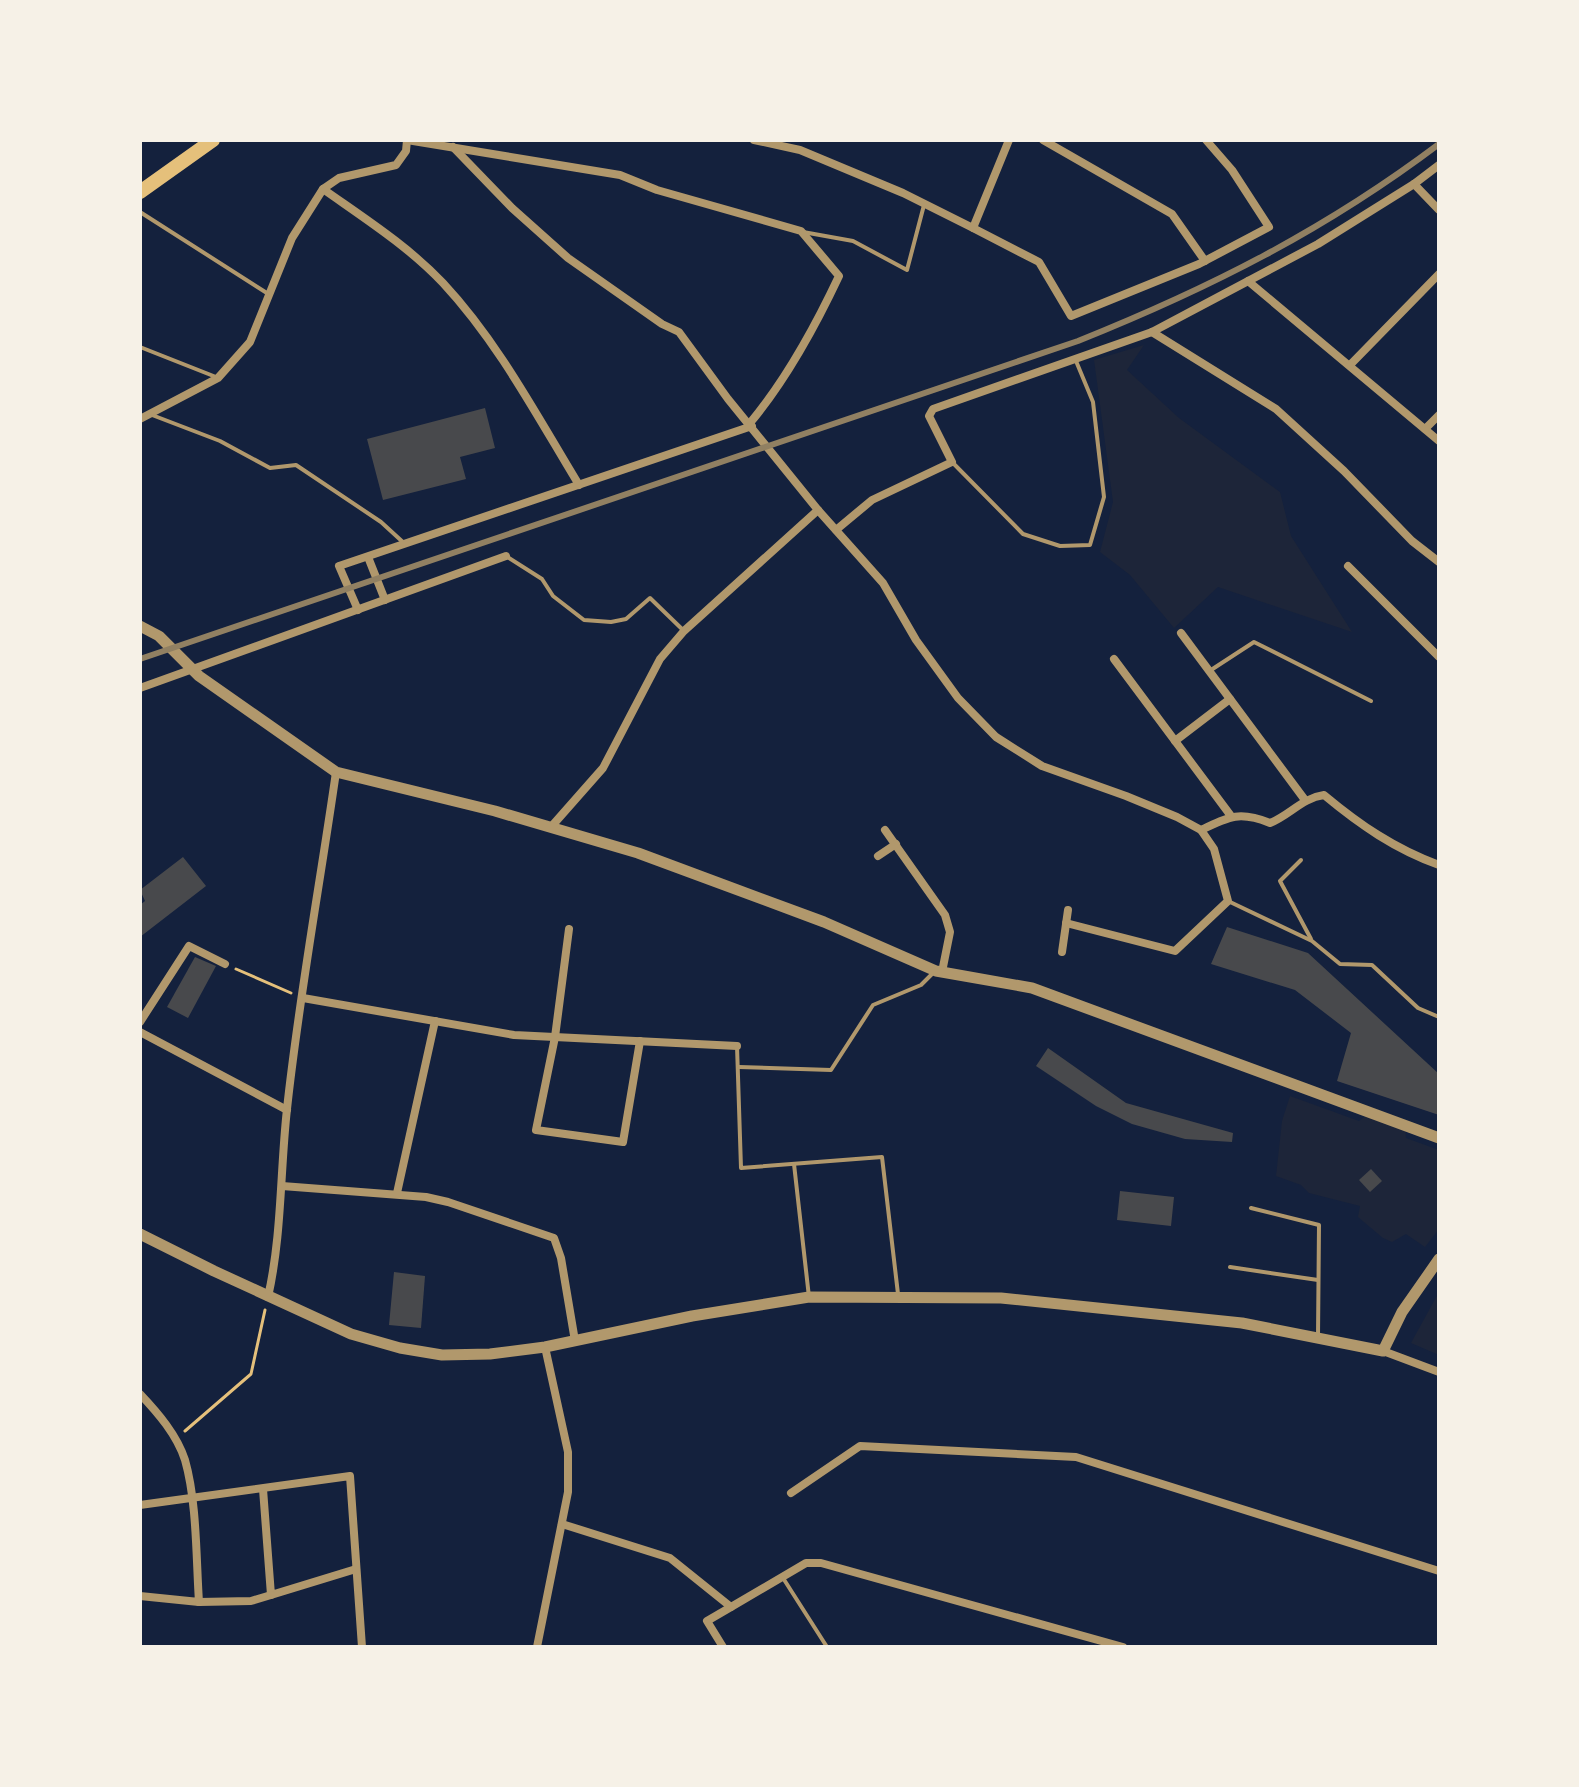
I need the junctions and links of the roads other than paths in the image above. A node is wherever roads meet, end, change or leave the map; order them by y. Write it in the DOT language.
graph roads {
  1 [pos="213,140"];
  2 [pos="407,140"];
  3 [pos="754,140"];
  4 [pos="1009,140"];
  5 [pos="1043,140"];
  6 [pos="1206,140"];
  7 [pos="453,147"];
  8 [pos="1439,165"];
  9 [pos="1414,184"];
  10 [pos="323,189"];
  11 [pos="140,192"];
  12 [pos="924,205"];
  13 [pos="1439,210"];
  14 [pos="140,212"];
  15 [pos="973,228"];
  16 [pos="801,231"];
  17 [pos="1205,261"];
  18 [pos="1439,274"];
  19 [pos="1248,281"];
  20 [pos="270,295"];
  21 [pos="1152,332"];
  22 [pos="140,347"];
  23 [pos="1076,361"];
  24 [pos="1350,365"];
  25 [pos="218,378"];
  26 [pos="150,414"];
  27 [pos="1439,415"];
  28 [pos="140,419"];
  29 [pos="751,425"];
  30 [pos="1425,429"];
  31 [pos="1439,441"];
  32 [pos="952,462"];
  33 [pos="579,485"];
  34 [pos="818,510"];
  35 [pos="836,530"];
  36 [pos="405,544"];
  37 [pos="506,556"];
  38 [pos="368,557"];
  39 [pos="1439,562"];
  40 [pos="1348,566"];
  41 [pos="385,600"];
  42 [pos="358,610"];
  43 [pos="140,626"];
  44 [pos="684,631"];
  45 [pos="1181,633"];
  46 [pos="1439,657"];
  47 [pos="1114,659"];
  48 [pos="190,668"];
  49 [pos="1209,671"];
  50 [pos="140,688"];
  51 [pos="1230,699"];
  52 [pos="1371,701"];
  53 [pos="1175,741"];
  54 [pos="336,772"];
  55 [pos="1305,800"];
  56 [pos="1231,816"];
  57 [pos="551,827"];
  58 [pos="885,830"];
  59 [pos="1201,830"];
  60 [pos="896,844"];
  61 [pos="878,856"];
  62 [pos="1301,860"];
  63 [pos="1439,865"];
  64 [pos="1228,901"];
  65 [pos="1068,910"];
  66 [pos="1066,923"];
  67 [pos="569,929"];
  68 [pos="1312,941"];
  69 [pos="1062,952"];
  70 [pos="225,964"];
  71 [pos="939,971"];
  72 [pos="303,998"];
  73 [pos="1439,1017"];
  74 [pos="435,1021"];
  75 [pos="140,1022"];
  76 [pos="140,1032"];
  77 [pos="555,1037"];
  78 [pos="640,1041"];
  79 [pos="737,1046"];
  80 [pos="738,1067"];
  81 [pos="287,1110"];
  82 [pos="1439,1138"];
  83 [pos="794,1164"];
  84 [pos="282,1186"];
  85 [pos="397,1193"];
  86 [pos="1251,1208"];
  87 [pos="140,1234"];
  88 [pos="1439,1259"];
  89 [pos="1230,1267"];
  90 [pos="1318,1280"];
  91 [pos="268,1297"];
  92 [pos="809,1297"];
  93 [pos="898,1299"];
  94 [pos="1318,1337"];
  95 [pos="575,1341"];
  96 [pos="545,1347"];
  97 [pos="1383,1351"];
  98 [pos="1439,1372"];
  99 [pos="140,1394"];
  100 [pos="263,1489"];
  101 [pos="791,1493"];
  102 [pos="191,1499"];
  103 [pos="140,1505"];
  104 [pos="562,1524"];
  105 [pos="356,1569"];
  106 [pos="1439,1571"];
  107 [pos="782,1576"];
  108 [pos="271,1595"];
  109 [pos="140,1596"];
  110 [pos="199,1602"];
  111 [pos="731,1607"];
  112 [pos="362,1647"];
  113 [pos="537,1647"];
  114 [pos="723,1647"];
  115 [pos="827,1647"];
  116 [pos="1123,1647"];
  1 -- 11 [label="main road"];
  2 -- 7 [label="street"];
  2 -- 10 [label="street"];
  3 -- 12 [label="street"];
  4 -- 15 [label="street"];
  5 -- 17 [label="street"];
  6 -- 17 [label="street"];
  7 -- 16 [label="street"];
  7 -- 29 [label="street"];
  8 -- 9 [label="street"];
  9 -- 13 [label="street"];
  9 -- 19 [label="street"];
  10 -- 20 [label="street"];
  10 -- 33 [label="street"];
  12 -- 15 [label="street"];
  12 -- 16 [label="lane"];
  14 -- 20 [label="lane"];
  15 -- 17 [label="street"];
  16 -- 29 [label="street"];
  18 -- 24 [label="street"];
  19 -- 21 [label="street"];
  19 -- 24 [label="street"];
  20 -- 25 [label="street"];
  21 -- 23 [label="street"];
  21 -- 39 [label="street"];
  22 -- 25 [label="lane"];
  23 -- 32 [label="street"];
  23 -- 32 [label="lane"];
  24 -- 30 [label="street"];
  25 -- 26 [label="street"];
  26 -- 28 [label="street"];
  26 -- 36 [label="lane"];
  27 -- 30 [label="street"];
  29 -- 33 [label="street"];
  29 -- 34 [label="street"];
  30 -- 31 [label="street"];
  32 -- 35 [label="street"];
  33 -- 36 [label="street"];
  34 -- 35 [label="street"];
  34 -- 44 [label="street"];
  35 -- 59 [label="street"];
  36 -- 38 [label="street"];
  37 -- 41 [label="street"];
  37 -- 44 [label="lane"];
  38 -- 41 [label="street"];
  38 -- 42 [label="street"];
  40 -- 46 [label="street"];
  41 -- 42 [label="street"];
  42 -- 48 [label="street"];
  43 -- 48 [label="street"];
  44 -- 57 [label="street"];
  45 -- 49 [label="street"];
  47 -- 53 [label="street"];
  48 -- 50 [label="street"];
  48 -- 54 [label="street"];
  49 -- 51 [label="street"];
  49 -- 52 [label="lane"];
  51 -- 53 [label="street"];
  51 -- 55 [label="street"];
  53 -- 56 [label="street"];
  54 -- 57 [label="street"];
  54 -- 72 [label="street"];
  55 -- 56 [label="street"];
  55 -- 63 [label="street"];
  56 -- 59 [label="street"];
  57 -- 71 [label="street"];
  58 -- 60 [label="street"];
  59 -- 64 [label="street"];
  60 -- 61 [label="street"];
  60 -- 71 [label="street"];
  62 -- 68 [label="lane"];
  64 -- 66 [label="street"];
  64 -- 68 [label="lane"];
  65 -- 66 [label="street"];
  66 -- 69 [label="street"];
  67 -- 77 [label="street"];
  68 -- 73 [label="lane"];
  70 -- 75 [label="street"];
  71 -- 80 [label="lane"];
  71 -- 82 [label="street"];
  72 -- 74 [label="street"];
  72 -- 81 [label="street"];
  74 -- 77 [label="street"];
  74 -- 85 [label="street"];
  76 -- 81 [label="street"];
  77 -- 78 [label="street"];
  77 -- 78 [label="street"];
  78 -- 79 [label="street"];
  79 -- 80 [label="lane"];
  80 -- 83 [label="lane"];
  81 -- 84 [label="street"];
  83 -- 92 [label="lane"];
  83 -- 93 [label="lane"];
  84 -- 85 [label="street"];
  84 -- 91 [label="street"];
  85 -- 95 [label="street"];
  86 -- 90 [label="lane"];
  87 -- 91 [label="street"];
  88 -- 97 [label="street"];
  89 -- 90 [label="lane"];
  90 -- 94 [label="lane"];
  91 -- 96 [label="street"];
  92 -- 93 [label="street"];
  92 -- 95 [label="street"];
  93 -- 94 [label="street"];
  94 -- 97 [label="street"];
  95 -- 96 [label="street"];
  96 -- 104 [label="street"];
  97 -- 98 [label="street"];
  99 -- 102 [label="street"];
  100 -- 102 [label="street"];
  100 -- 105 [label="street"];
  100 -- 108 [label="street"];
  101 -- 106 [label="street"];
  102 -- 103 [label="street"];
  102 -- 110 [label="street"];
  104 -- 111 [label="street"];
  104 -- 113 [label="street"];
  105 -- 108 [label="street"];
  105 -- 112 [label="street"];
  107 -- 111 [label="street"];
  107 -- 115 [label="lane"];
  107 -- 116 [label="street"];
  108 -- 110 [label="street"];
  109 -- 110 [label="street"];
  111 -- 114 [label="street"];
}
